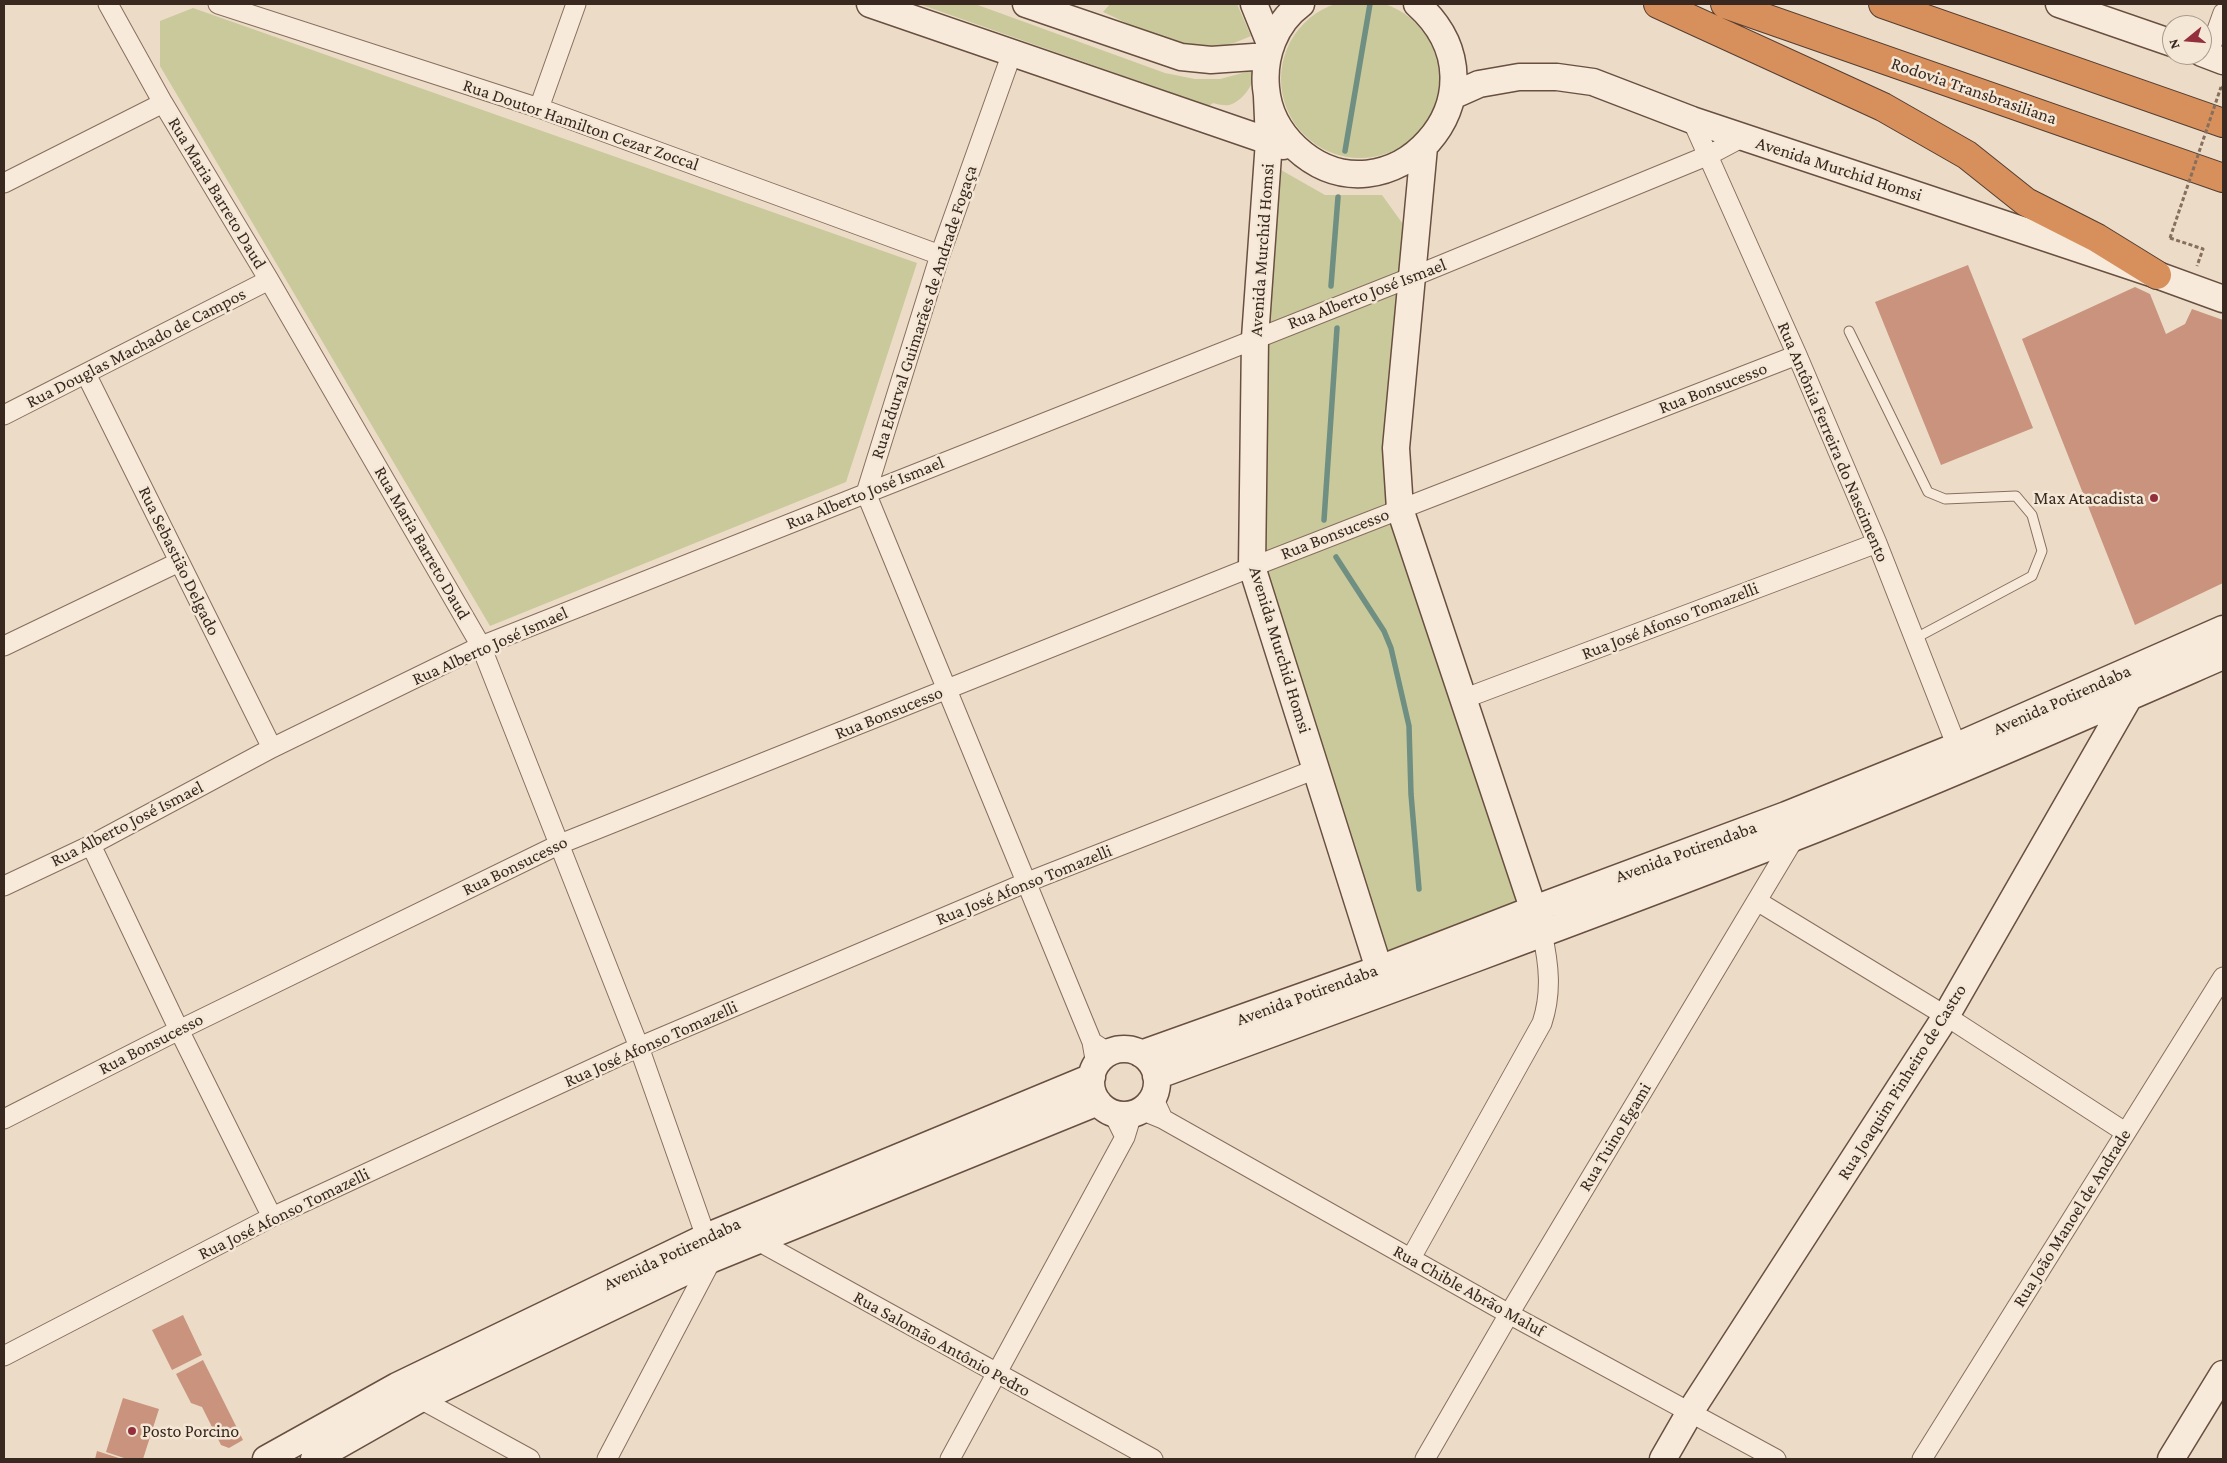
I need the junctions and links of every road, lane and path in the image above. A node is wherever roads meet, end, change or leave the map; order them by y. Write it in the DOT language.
graph roads {
  1 [pos="108,4"];
  2 [pos="218,4"];
  3 [pos="576,4"];
  4 [pos="870,4"];
  5 [pos="1026,4"];
  6 [pos="1254,4"];
  7 [pos="1301,4"];
  8 [pos="1418,4"];
  9 [pos="1658,4"];
  10 [pos="1724,4"];
  11 [pos="1883,4"];
  12 [pos="2059,4"];
  13 [pos="1063,9"];
  14 [pos="2223,13"];
  15 [pos="2162,40"];
  16 [pos="1269,51"];
  17 [pos="1012,53"];
  18 [pos="2212,53"];
  19 [pos="2222,88"];
  20 [pos="1267,96"];
  21 [pos="1452,96"];
  22 [pos="163,103"];
  23 [pos="539,108"];
  24 [pos="1692,120"];
  25 [pos="2223,123"];
  26 [pos="1743,137"];
  27 [pos="1269,141"];
  28 [pos="1424,147"];
  29 [pos="1301,153"];
  30 [pos="1709,155"];
  31 [pos="2223,178"];
  32 [pos="4,183"];
  33 [pos="2203,249"];
  34 [pos="940,255"];
  35 [pos="2157,275"];
  36 [pos="1412,277"];
  37 [pos="269,280"];
  38 [pos="2223,299"];
  39 [pos="1849,331"];
  40 [pos="1255,338"];
  41 [pos="1797,355"];
  42 [pos="86,374"];
  43 [pos="4,415"];
  44 [pos="866,493"];
  45 [pos="1400,509"];
  46 [pos="1877,543"];
  47 [pos="179,562"];
  48 [pos="1252,567"];
  49 [pos="2223,629"];
  50 [pos="1914,639"];
  51 [pos="4,646"];
  52 [pos="482,646"];
  53 [pos="2223,656"];
  54 [pos="2150,662"];
  55 [pos="946,690"];
  56 [pos="2129,697"];
  57 [pos="1463,698"];
  58 [pos="272,748"];
  59 [pos="1961,757"];
  60 [pos="1316,769"];
  61 [pos="1790,826"];
  62 [pos="560,844"];
  63 [pos="91,845"];
  64 [pos="1025,883"];
  65 [pos="4,886"];
  66 [pos="1757,900"];
  67 [pos="1534,909"];
  68 [pos="1542,934"];
  69 [pos="1379,969"];
  70 [pos="2223,977"];
  71 [pos="1946,1016"];
  72 [pos="179,1030"];
  73 [pos="639,1047"];
  74 [pos="1122,1092"];
  75 [pos="4,1119"];
  76 [pos="2125,1132"];
  77 [pos="272,1217"];
  78 [pos="734,1225"];
  79 [pos="755,1240"];
  80 [pos="709,1248"];
  81 [pos="1411,1258"];
  82 [pos="1509,1314"];
  83 [pos="4,1356"];
  84 [pos="996,1374"];
  85 [pos="2223,1374"];
  86 [pos="397,1386"];
  87 [pos="420,1399"];
  88 [pos="1690,1412"];
  89 [pos="266,1459"];
  90 [pos="314,1459"];
  91 [pos="530,1459"];
  92 [pos="607,1459"];
  93 [pos="950,1459"];
  94 [pos="1153,1459"];
  95 [pos="1425,1459"];
  96 [pos="1663,1459"];
  97 [pos="1776,1459"];
  98 [pos="1922,1459"];
  99 [pos="2171,1459"];
  1 -- 22 [label="street, Rua Maria Barreto Daud"];
  2 -- 23 [label="street, Rua Doutor Hamilton Cezar Zoccal"];
  3 -- 23 [label="street"];
  4 -- 17 [label="main road, Avenida Murchid Homsi"];
  5 -- 13 [label="main road"];
  6 -- 16 [label="main road"];
  7 -- 16 [label="main road"];
  8 -- 21 [label="main road"];
  9 -- 35 [label="highway"];
  10 -- 31 [label="highway, Rodovia Transbrasiliana"];
  11 -- 25 [label="highway"];
  12 -- 15 [label="main road"];
  13 -- 16 [label="main road"];
  14 -- 18 [label="street"];
  16 -- 20 [label="main road"];
  17 -- 27 [label="main road, Avenida Murchid Homsi"];
  17 -- 34 [label="street, Rua Edurval Guimarães de Andrade Fogaça"];
  19 -- 33 [label="path, bridge"];
  20 -- 27 [label="main road, Avenida Murchid Homsi"];
  20 -- 29 [label="main road"];
  21 -- 24 [label="main road, Avenida Murchid Homsi"];
  21 -- 28 [label="main road"];
  22 -- 32 [label="street"];
  22 -- 37 [label="street, Rua Maria Barreto Daud"];
  23 -- 34 [label="street, Rua Doutor Hamilton Cezar Zoccal"];
  24 -- 26 [label="main road, Avenida Murchid Homsi"];
  24 -- 30 [label="street, Rua Antônia Ferreira do Nascimento"];
  26 -- 30 [label="street, Rua Alberto José Ismael"];
  26 -- 35 [label="main road, Avenida Murchid Homsi"];
  27 -- 29 [label="main road, Avenida Murchid Homsi"];
  27 -- 40 [label="main road, Avenida Murchid Homsi"];
  28 -- 29 [label="main road"];
  28 -- 36 [label="main road"];
  30 -- 36 [label="street, Rua Alberto José Ismael"];
  30 -- 41 [label="street, Rua Antônia Ferreira do Nascimento"];
  34 -- 44 [label="street, Rua Edurval Guimarães de Andrade Fogaça"];
  35 -- 38 [label="main road, Avenida Murchid Homsi"];
  36 -- 40 [label="street, Rua Alberto José Ismael"];
  36 -- 45 [label="main road"];
  37 -- 42 [label="street, Rua Douglas Machado de Campos"];
  37 -- 52 [label="street, Rua Maria Barreto Daud"];
  39 -- 50 [label="lane"];
  40 -- 44 [label="street, Rua Alberto José Ismael"];
  40 -- 48 [label="main road, Avenida Murchid Homsi"];
  41 -- 45 [label="street, Rua Bonsucesso"];
  41 -- 46 [label="street, Rua Antônia Ferreira do Nascimento"];
  42 -- 43 [label="street, Rua Douglas Machado de Campos"];
  42 -- 47 [label="street, Rua Sebastião Delgado"];
  44 -- 52 [label="street, Rua Alberto José Ismael"];
  44 -- 55 [label="street"];
  45 -- 48 [label="street, Rua Bonsucesso"];
  45 -- 57 [label="main road"];
  46 -- 50 [label="street, Rua Antônia Ferreira do Nascimento"];
  46 -- 57 [label="street, Rua José Afonso Tomazelli"];
  47 -- 51 [label="street"];
  47 -- 58 [label="street, Rua Sebastião Delgado"];
  48 -- 55 [label="street, Rua Bonsucesso"];
  48 -- 60 [label="main road, Avenida Murchid Homsi"];
  49 -- 54 [label="main road, Avenida Potirendaba"];
  50 -- 59 [label="street, Rua Antônia Ferreira do Nascimento"];
  52 -- 58 [label="street, Rua Alberto José Ismael"];
  52 -- 62 [label="street, Rua Maria Barreto Daud"];
  53 -- 56 [label="main road, Avenida Potirendaba"];
  54 -- 56 [label="main road, Rua Joaquim Pinheiro de Castro"];
  54 -- 59 [label="main road, Avenida Potirendaba"];
  55 -- 62 [label="street, Rua Bonsucesso"];
  55 -- 64 [label="street"];
  56 -- 59 [label="main road, Avenida Potirendaba"];
  56 -- 71 [label="main road, Rua Joaquim Pinheiro de Castro"];
  57 -- 67 [label="main road"];
  58 -- 63 [label="street, Rua Alberto José Ismael"];
  59 -- 61 [label="main road, Avenida Potirendaba"];
  60 -- 64 [label="street, Rua José Afonso Tomazelli"];
  60 -- 69 [label="main road, Avenida Murchid Homsi"];
  61 -- 66 [label="street, Rua Tuino Egami"];
  61 -- 67 [label="main road, Avenida Potirendaba"];
  61 -- 68 [label="main road, Avenida Potirendaba"];
  62 -- 72 [label="street, Rua Bonsucesso"];
  62 -- 73 [label="street, Rua Maria Barreto Daud"];
  63 -- 65 [label="street, Rua Alberto José Ismael"];
  63 -- 72 [label="street"];
  64 -- 73 [label="street, Rua José Afonso Tomazelli"];
  64 -- 74 [label="street"];
  66 -- 71 [label="street"];
  66 -- 82 [label="street, Rua Tuino Egami"];
  67 -- 68 [label="main road"];
  67 -- 69 [label="main road, Avenida Potirendaba"];
  68 -- 74 [label="main road, Avenida Potirendaba"];
  68 -- 81 [label="street"];
  69 -- 74 [label="main road, Avenida Potirendaba"];
  70 -- 76 [label="street, Rua João Manoel de Andrade"];
  71 -- 76 [label="street"];
  71 -- 88 [label="main road, Rua Joaquim Pinheiro de Castro"];
  72 -- 75 [label="street, Rua Bonsucesso"];
  72 -- 77 [label="street"];
  73 -- 77 [label="street, Rua José Afonso Tomazelli"];
  73 -- 80 [label="street, Rua Maria Barreto Daud"];
  74 -- 78 [label="main road, Avenida Potirendaba"];
  74 -- 79 [label="main road, Avenida Potirendaba"];
  74 -- 81 [label="street, Rua Chible Abrão Maluf"];
  74 -- 84 [label="street"];
  76 -- 98 [label="street, Rua João Manoel de Andrade"];
  77 -- 83 [label="street, Rua José Afonso Tomazelli"];
  78 -- 79 [label="street, Rua Salomão Antônio Pedro"];
  78 -- 80 [label="main road, Avenida Potirendaba"];
  79 -- 80 [label="main road, Avenida Potirendaba"];
  79 -- 84 [label="street, Rua Salomão Antônio Pedro"];
  80 -- 86 [label="main road, Avenida Potirendaba"];
  80 -- 87 [label="main road, Avenida Potirendaba"];
  80 -- 92 [label="street"];
  81 -- 82 [label="street, Rua Chible Abrão Maluf"];
  82 -- 88 [label="street, Rua Chible Abrão Maluf"];
  82 -- 95 [label="street, Rua Tuino Egami"];
  84 -- 93 [label="street"];
  84 -- 94 [label="street, Rua Salomão Antônio Pedro"];
  85 -- 99 [label="main road"];
  86 -- 87 [label="street"];
  86 -- 89 [label="main road, Avenida Potirendaba"];
  87 -- 90 [label="main road, Avenida Potirendaba"];
  87 -- 91 [label="street"];
  88 -- 96 [label="main road, Rua Joaquim Pinheiro de Castro"];
  88 -- 97 [label="street, Rua Chible Abrão Maluf"];
}
